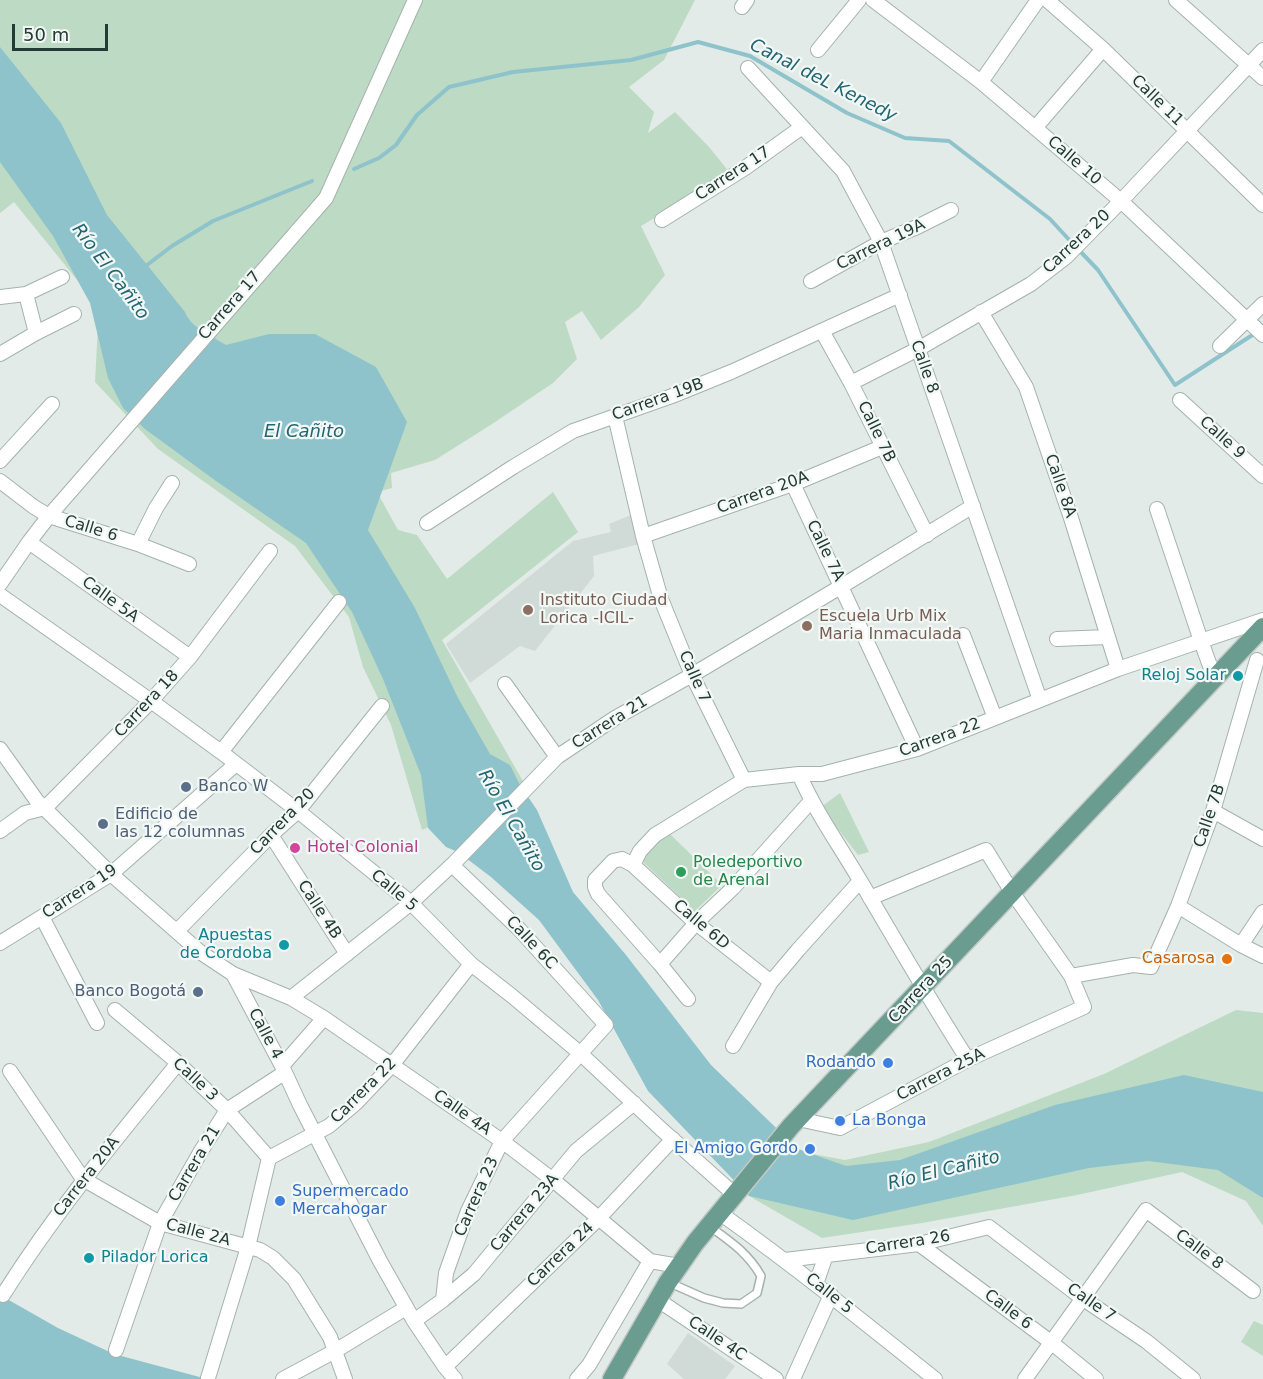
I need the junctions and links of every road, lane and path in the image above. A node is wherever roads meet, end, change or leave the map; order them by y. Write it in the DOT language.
graph roads {
  1 [pos="415,0"];
  2 [pos="859,0"];
  3 [pos="873,0"];
  4 [pos="1038,0"];
  5 [pos="1047,0"];
  6 [pos="1176,0"];
  7 [pos="1103,49"];
  8 [pos="818,50"];
  9 [pos="1263,50"];
  10 [pos="1249,64"];
  11 [pos="748,68"];
  12 [pos="1263,78"];
  13 [pos="981,82"];
  14 [pos="802,127"];
  15 [pos="1035,128"];
  16 [pos="1187,130"];
  17 [pos="1121,201"];
  18 [pos="1263,205"];
  19 [pos="951,210"];
  20 [pos="662,220"];
  21 [pos="881,242"];
  22 [pos="62,277"];
  23 [pos="811,281"];
  24 [pos="26,294"];
  25 [pos="900,295"];
  26 [pos="0,297"];
  27 [pos="1263,304"];
  28 [pos="981,312"];
  29 [pos="74,314"];
  30 [pos="1250,323"];
  31 [pos="822,331"];
  32 [pos="36,333"];
  33 [pos="1263,335"];
  34 [pos="1220,346"];
  35 [pos="918,349"];
  36 [pos="0,354"];
  37 [pos="851,382"];
  38 [pos="1180,400"];
  39 [pos="52,404"];
  40 [pos="615,416"];
  41 [pos="882,447"];
  42 [pos="0,461"];
  43 [pos="1263,476"];
  44 [pos="0,481"];
  45 [pos="172,483"];
  46 [pos="793,484"];
  47 [pos="973,506"];
  48 [pos="1157,509"];
  49 [pos="49,516"];
  50 [pos="427,523"];
  51 [pos="927,535"];
  52 [pos="643,536"];
  53 [pos="29,542"];
  54 [pos="138,544"];
  55 [pos="270,550"];
  56 [pos="189,564"];
  57 [pos="0,584"];
  58 [pos="842,586"];
  59 [pos="0,595"];
  60 [pos="339,602"];
  61 [pos="1263,620"];
  62 [pos="1263,627"];
  63 [pos="963,635"];
  64 [pos="1108,637"];
  65 [pos="1057,639"];
  66 [pos="1201,641"];
  67 [pos="1241,649"];
  68 [pos="190,657"];
  69 [pos="1260,662"];
  70 [pos="1118,669"];
  71 [pos="692,675"];
  72 [pos="1214,677"];
  73 [pos="505,684"];
  74 [pos="1040,700"];
  75 [pos="151,701"];
  76 [pos="382,706"];
  77 [pos="995,718"];
  78 [pos="0,748"];
  79 [pos="917,749"];
  80 [pos="221,752"];
  81 [pos="557,757"];
  82 [pos="236,764"];
  83 [pos="799,774"];
  84 [pos="744,780"];
  85 [pos="811,801"];
  86 [pos="45,808"];
  87 [pos="298,811"];
  88 [pos="1214,811"];
  89 [pos="0,831"];
  90 [pos="271,835"];
  91 [pos="1263,839"];
  92 [pos="453,864"];
  93 [pos="633,865"];
  94 [pos="111,874"];
  95 [pos="860,881"];
  96 [pos="1012,892"];
  97 [pos="870,898"];
  98 [pos="411,903"];
  99 [pos="1178,906"];
  100 [pos="1263,912"];
  101 [pos="42,917"];
  102 [pos="696,923"];
  103 [pos="177,931"];
  104 [pos="0,943"];
  105 [pos="1241,945"];
  106 [pos="347,954"];
  107 [pos="1263,956"];
  108 [pos="471,964"];
  109 [pos="660,964"];
  110 [pos="233,974"];
  111 [pos="1071,976"];
  112 [pos="771,982"];
  113 [pos="923,987"];
  114 [pos="291,998"];
  115 [pos="688,999"];
  116 [pos="115,1010"];
  117 [pos="324,1018"];
  118 [pos="97,1023"];
  119 [pos="606,1025"];
  120 [pos="733,1046"];
  121 [pos="581,1054"];
  122 [pos="968,1060"];
  123 [pos="178,1063"];
  124 [pos="392,1065"];
  125 [pos="283,1069"];
  126 [pos="10,1071"];
  127 [pos="634,1103"];
  128 [pos="227,1110"];
  129 [pos="795,1123"];
  130 [pos="315,1134"];
  131 [pos="673,1140"];
  132 [pos="502,1141"];
  133 [pos="269,1158"];
  134 [pos="83,1179"];
  135 [pos="553,1180"];
  136 [pos="737,1192"];
  137 [pos="598,1219"];
  138 [pos="715,1220"];
  139 [pos="160,1223"];
  140 [pos="989,1227"];
  141 [pos="919,1244"];
  142 [pos="248,1246"];
  143 [pos="826,1255"];
  144 [pos="785,1260"];
  145 [pos="650,1261"];
  146 [pos="679,1266"];
  147 [pos="669,1282"];
  148 [pos="816,1284"];
  149 [pos="1253,1291"];
  150 [pos="3,1295"];
  151 [pos="831,1295"];
  152 [pos="1082,1298"];
  153 [pos="443,1300"];
  154 [pos="658,1300"];
  155 [pos="406,1308"];
  156 [pos="414,1321"];
  157 [pos="1052,1343"];
  158 [pos="116,1350"];
  159 [pos="335,1351"];
  160 [pos="445,1367"];
  161 [pos="208,1378"];
  162 [pos="283,1379"];
  163 [pos="345,1379"];
  164 [pos="455,1379"];
  165 [pos="577,1379"];
  166 [pos="612,1379"];
  167 [pos="776,1379"];
  168 [pos="793,1379"];
  169 [pos="935,1379"];
  170 [pos="1025,1379"];
  171 [pos="1096,1379"];
  172 [pos="1193,1379"];
  1 -- 49 [label="street, Carrera 17"];
  2 -- 8 [label="street"];
  3 -- 13 [label="street, Calle 10"];
  4 -- 13 [label="street"];
  5 -- 7 [label="street, Calle 11"];
  6 -- 10 [label="street"];
  7 -- 15 [label="street"];
  7 -- 16 [label="street, Calle 11"];
  9 -- 10 [label="street, Carrera 20"];
  10 -- 12 [label="street"];
  10 -- 16 [label="street, Carrera 20"];
  11 -- 14 [label="street, Calle 8"];
  13 -- 15 [label="street, Calle 10"];
  14 -- 20 [label="street, Carrera 17"];
  14 -- 21 [label="street, Calle 8"];
  15 -- 17 [label="street, Calle 10"];
  16 -- 17 [label="street, Carrera 20"];
  16 -- 18 [label="street, Calle 11"];
  17 -- 28 [label="street, Carrera 20"];
  17 -- 30 [label="street, Calle 10"];
  19 -- 21 [label="street, Carrera 19A"];
  21 -- 23 [label="street, Carrera 19A"];
  21 -- 25 [label="street, Calle 8"];
  22 -- 24 [label="street"];
  24 -- 26 [label="street"];
  24 -- 32 [label="street"];
  25 -- 31 [label="street, Carrera 19B"];
  25 -- 35 [label="street, Calle 8"];
  27 -- 30 [label="street"];
  28 -- 35 [label="street, Carrera 20"];
  28 -- 64 [label="street, Calle 8A"];
  29 -- 32 [label="street"];
  30 -- 33 [label="street, Calle 10"];
  30 -- 34 [label="street"];
  31 -- 37 [label="street, Calle 7B"];
  31 -- 40 [label="street, Carrera 19B"];
  32 -- 36 [label="street"];
  35 -- 37 [label="street, Carrera 20"];
  35 -- 47 [label="street, Calle 8"];
  37 -- 41 [label="street, Calle 7B"];
  38 -- 43 [label="street, Calle 9"];
  39 -- 42 [label="street"];
  40 -- 50 [label="street, Carrera 19B"];
  40 -- 52 [label="street, Calle 7"];
  41 -- 46 [label="street, Carrera 20A"];
  41 -- 51 [label="street, Calle 7B"];
  44 -- 49 [label="street, Calle 6"];
  45 -- 54 [label="street"];
  46 -- 52 [label="street, Carrera 20A"];
  46 -- 58 [label="street, Calle 7A"];
  47 -- 51 [label="street, Carrera 21"];
  47 -- 74 [label="street, Calle 8"];
  48 -- 66 [label="street"];
  49 -- 53 [label="street, Carrera 17"];
  49 -- 54 [label="street, Calle 6"];
  51 -- 58 [label="street, Carrera 21"];
  52 -- 71 [label="street, Calle 7"];
  53 -- 57 [label="street, Carrera 17"];
  53 -- 68 [label="street, Calle 5A"];
  54 -- 56 [label="street, Calle 6"];
  55 -- 68 [label="street, Carrera 18"];
  58 -- 71 [label="street, Carrera 21"];
  58 -- 79 [label="street, Calle 7A"];
  59 -- 75 [label="street, Calle 5"];
  60 -- 80 [label="street"];
  61 -- 66 [label="street, Carrera 22"];
  62 -- 67 [label="main road, Carrera 25"];
  63 -- 77 [label="street"];
  64 -- 65 [label="street"];
  64 -- 70 [label="street, Calle 8A"];
  66 -- 70 [label="street, Carrera 22"];
  66 -- 72 [label="street"];
  67 -- 69 [label="street"];
  67 -- 72 [label="main road, Carrera 25"];
  68 -- 75 [label="street, Carrera 18"];
  69 -- 88 [label="street, Calle 7B"];
  70 -- 74 [label="street, Carrera 22"];
  71 -- 81 [label="street, Carrera 21"];
  71 -- 84 [label="street, Calle 7"];
  72 -- 96 [label="main road, Carrera 25"];
  73 -- 81 [label="street"];
  74 -- 77 [label="street, Carrera 22"];
  75 -- 80 [label="street, Calle 5"];
  75 -- 86 [label="street, Carrera 18"];
  76 -- 87 [label="street, Carrera 20"];
  77 -- 79 [label="street, Carrera 22"];
  78 -- 86 [label="street, Calle 4"];
  79 -- 83 [label="street, Carrera 22"];
  80 -- 82 [label="street, Calle 5"];
  81 -- 92 [label="street, Carrera 21"];
  82 -- 87 [label="street, Calle 5"];
  82 -- 94 [label="street, Carrera 19"];
  83 -- 84 [label="street, Carrera 22"];
  83 -- 85 [label="street"];
  84 -- 93 [label="street, Carrera 22"];
  85 -- 95 [label="street"];
  85 -- 102 [label="street"];
  86 -- 89 [label="street, Carrera 18"];
  86 -- 94 [label="street, Calle 4"];
  87 -- 90 [label="street, Carrera 20"];
  87 -- 98 [label="street, Calle 5"];
  88 -- 91 [label="street"];
  88 -- 99 [label="street, Calle 7B"];
  90 -- 103 [label="street, Carrera 20"];
  90 -- 106 [label="street, Calle 4B"];
  92 -- 98 [label="street, Carrera 21"];
  92 -- 119 [label="street, Calle 6C"];
  93 -- 102 [label="street, Calle 6D"];
  93 -- 109 [label="street"];
  94 -- 101 [label="street, Carrera 19"];
  94 -- 103 [label="street, Calle 4"];
  95 -- 97 [label="street"];
  95 -- 112 [label="street"];
  96 -- 97 [label="street"];
  96 -- 111 [label="street"];
  96 -- 113 [label="main road, Carrera 25"];
  97 -- 113 [label="street"];
  98 -- 106 [label="street, Carrera 21"];
  98 -- 108 [label="street, Calle 5"];
  99 -- 105 [label="street"];
  99 -- 111 [label="street, Calle 7B"];
  100 -- 105 [label="street"];
  101 -- 104 [label="street, Carrera 19"];
  101 -- 118 [label="street"];
  102 -- 109 [label="street"];
  102 -- 112 [label="street, Calle 6D"];
  103 -- 110 [label="street, Calle 4"];
  105 -- 107 [label="street"];
  106 -- 114 [label="street, Carrera 21"];
  108 -- 121 [label="street, Calle 5"];
  108 -- 124 [label="street, Carrera 22"];
  109 -- 115 [label="street"];
  110 -- 114 [label="street, Calle 4A"];
  110 -- 125 [label="street, Calle 4"];
  111 -- 122 [label="street, Carrera 25A"];
  112 -- 120 [label="street"];
  113 -- 122 [label="street"];
  113 -- 129 [label="main road, Carrera 25"];
  114 -- 117 [label="street, Calle 4A"];
  116 -- 123 [label="street, Calle 3"];
  117 -- 124 [label="street, Calle 4A"];
  117 -- 125 [label="street, Carrera 21"];
  119 -- 121 [label="street, Carrera 23"];
  121 -- 127 [label="street, Calle 5"];
  121 -- 132 [label="street, Carrera 23"];
  122 -- 129 [label="street, Carrera 25A"];
  123 -- 128 [label="street, Calle 3"];
  123 -- 134 [label="street, Carrera 20A"];
  124 -- 130 [label="street, Carrera 22"];
  124 -- 132 [label="street, Calle 4A"];
  125 -- 128 [label="street, Carrera 21"];
  125 -- 130 [label="street, Calle 4"];
  126 -- 134 [label="street, Calle 2A"];
  127 -- 131 [label="street, Calle 5"];
  127 -- 135 [label="street, Carrera 23A"];
  128 -- 133 [label="street, Calle 3"];
  128 -- 139 [label="street, Carrera 21"];
  129 -- 136 [label="main road, Carrera 25"];
  130 -- 133 [label="street, Carrera 22"];
  130 -- 155 [label="street, Calle 4"];
  131 -- 136 [label="street, Calle 5"];
  131 -- 137 [label="street, Carrera 24"];
  132 -- 135 [label="street, Calle 4A"];
  132 -- 153 [label="street, Carrera 23"];
  133 -- 142 [label="street"];
  134 -- 139 [label="street, Calle 2A"];
  134 -- 150 [label="street, Carrera 20A"];
  135 -- 137 [label="street, Calle 4A"];
  135 -- 153 [label="street, Carrera 23A"];
  136 -- 138 [label="main road, Carrera 25"];
  137 -- 145 [label="street, Calle 4A"];
  137 -- 160 [label="street, Carrera 24"];
  138 -- 144 [label="street, Calle 5"];
  138 -- 146 [label="main road, Carrera 25"];
  138 -- 147 [label="lane"];
  139 -- 142 [label="street, Calle 2A"];
  139 -- 158 [label="street, Carrera 21"];
  140 -- 141 [label="street, Carrera 26"];
  140 -- 152 [label="street, Calle 7"];
  141 -- 143 [label="street, Carrera 26"];
  141 -- 157 [label="street, Calle 6"];
  142 -- 159 [label="street, Calle 2A"];
  142 -- 161 [label="street"];
  143 -- 144 [label="street, Carrera 26"];
  143 -- 148 [label="street"];
  144 -- 148 [label="street, Calle 5"];
  145 -- 146 [label="street, Calle 4A"];
  145 -- 165 [label="street"];
  146 -- 147 [label="main road, Carrera 25"];
  147 -- 154 [label="main road, Carrera 25"];
  148 -- 151 [label="street, Calle 5"];
  149 -- 152 [label="street, Calle 8"];
  151 -- 168 [label="street"];
  151 -- 169 [label="street, Calle 5"];
  152 -- 157 [label="street"];
  152 -- 172 [label="street, Calle 7"];
  153 -- 156 [label="street, Carrera 23A"];
  154 -- 166 [label="main road, Carrera 25"];
  154 -- 167 [label="street, Calle 4C"];
  155 -- 156 [label="street, Calle 4"];
  155 -- 159 [label="street"];
  156 -- 160 [label="street, Calle 4"];
  157 -- 170 [label="street"];
  157 -- 171 [label="street, Calle 6"];
  159 -- 162 [label="street"];
  159 -- 163 [label="street, Calle 2A"];
  160 -- 164 [label="street, Calle 4"];
}
